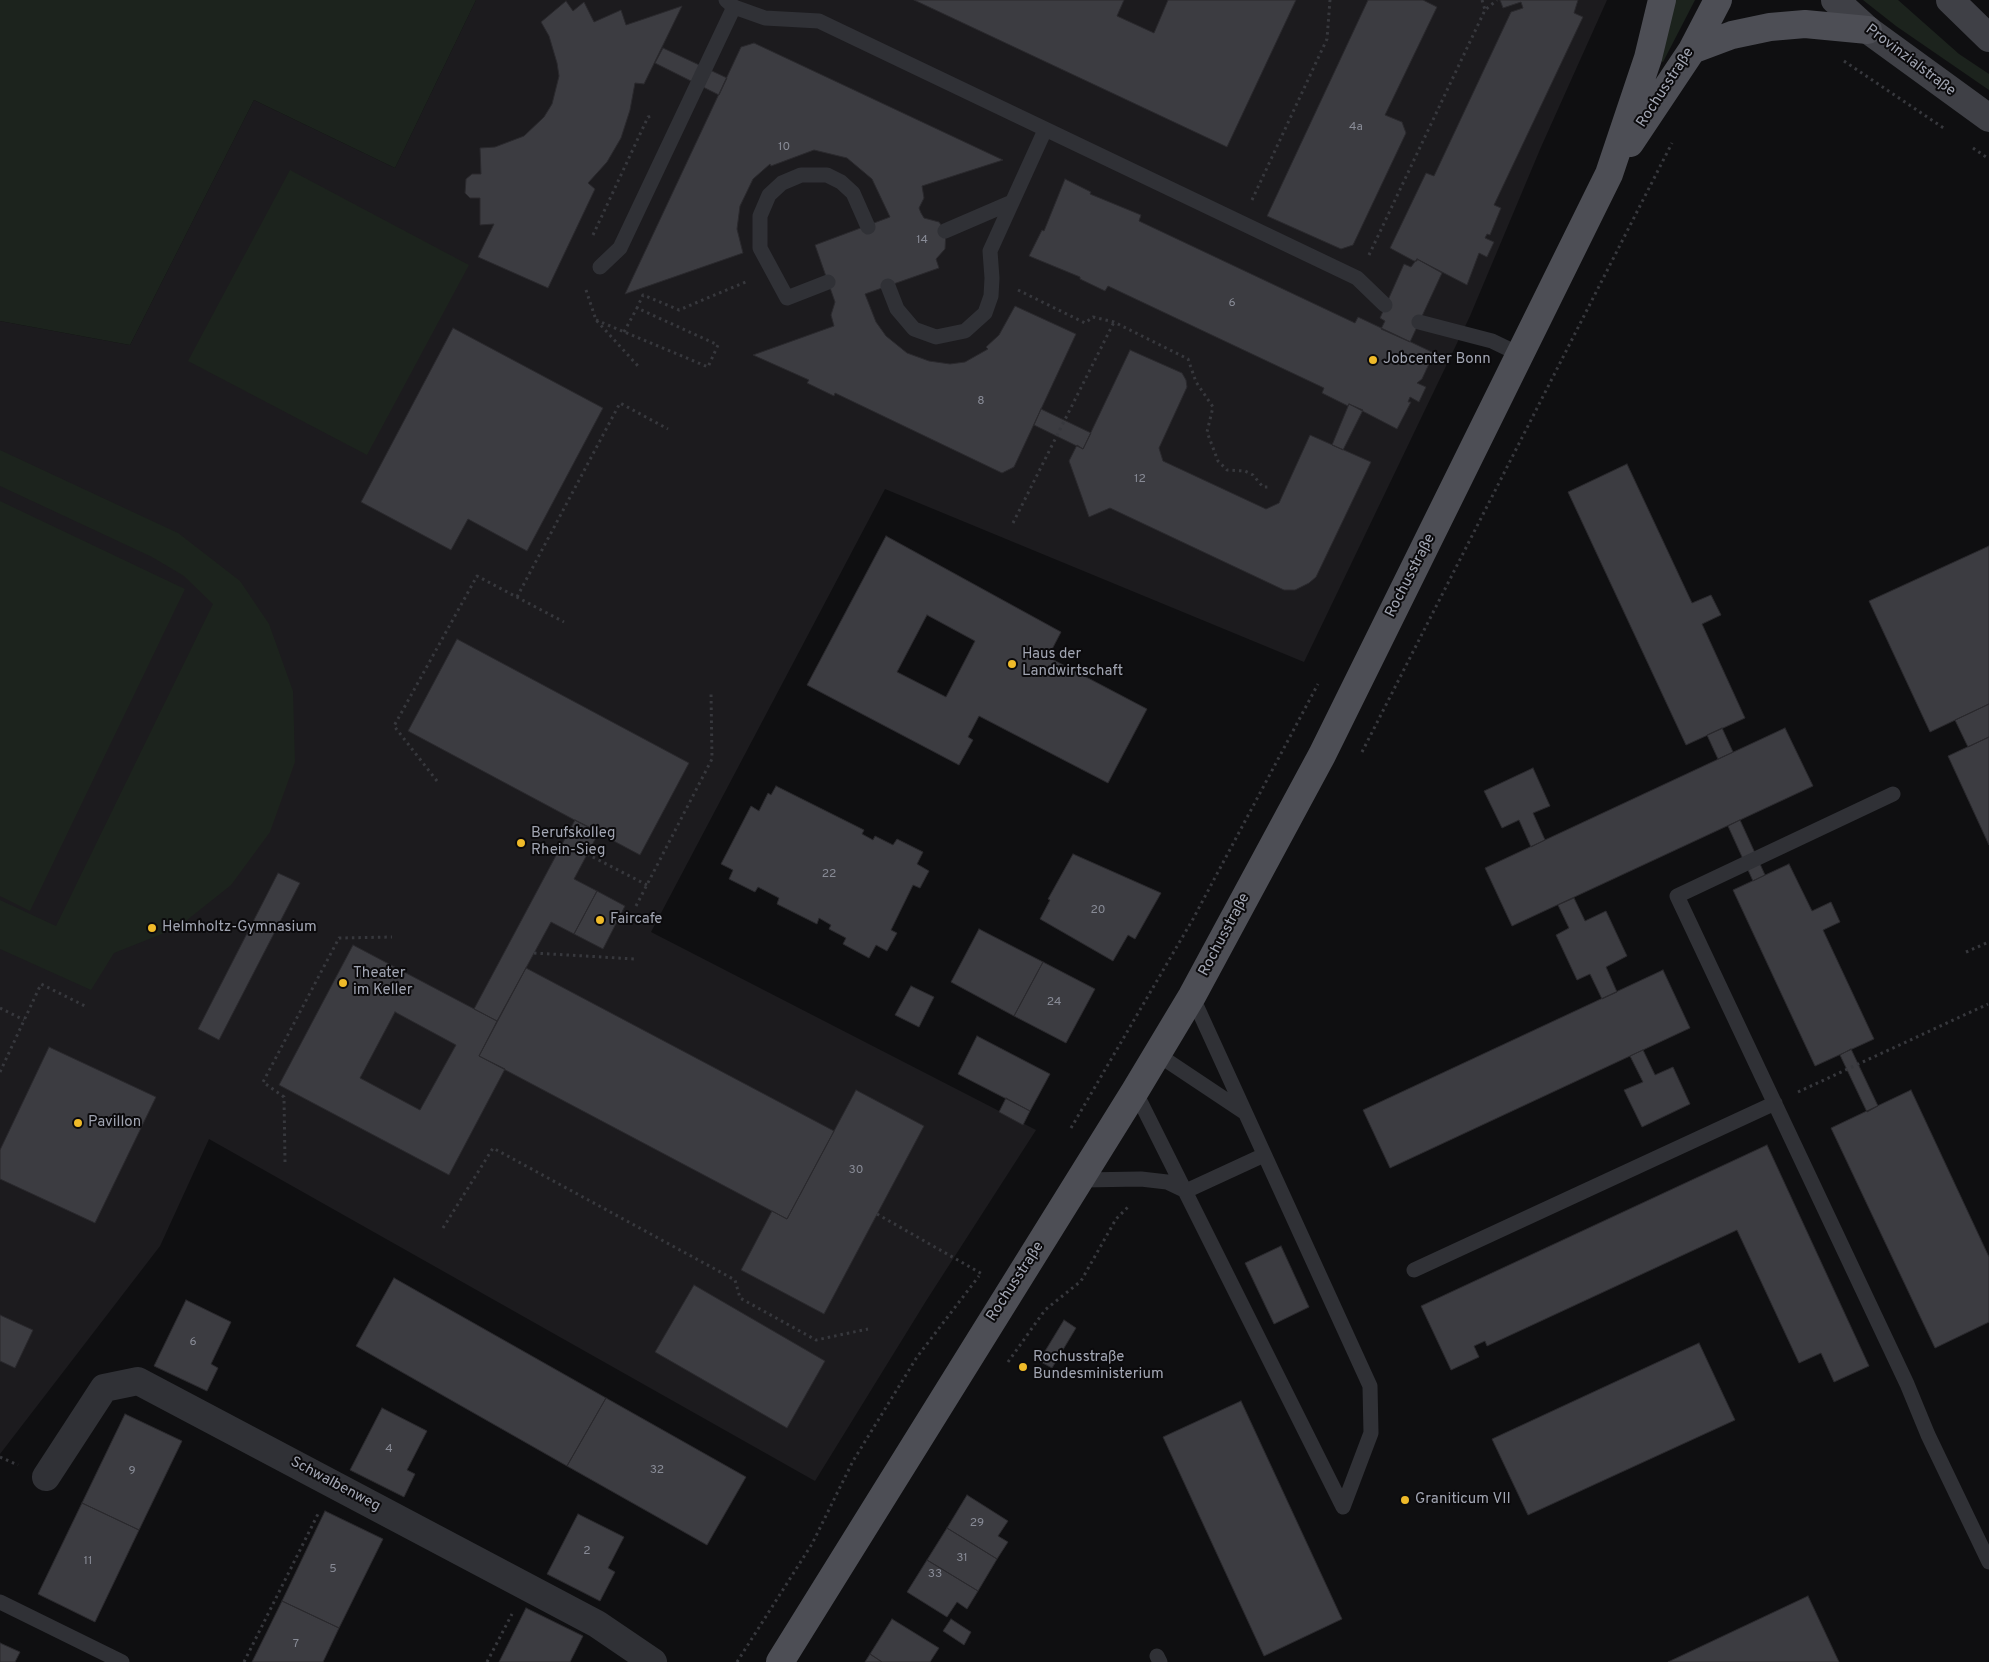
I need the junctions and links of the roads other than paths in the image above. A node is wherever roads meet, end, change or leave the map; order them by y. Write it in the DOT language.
graph roads {
  1 [pos="1662,0"];
  2 [pos="1718,0"];
  3 [pos="1835,0"];
  4 [pos="1950,0"];
  5 [pos="730,4"];
  6 [pos="1868,30"];
  7 [pos="1989,38"];
  8 [pos="1692,50"];
  9 [pos="1989,118"];
  10 [pos="1045,130"];
  11 [pos="1609,174"];
  12 [pos="1010,203"];
  13 [pos="868,227"];
  14 [pos="945,230"];
  15 [pos="600,268"];
  16 [pos="828,282"];
  17 [pos="888,286"];
  18 [pos="1385,305"];
  19 [pos="1419,322"];
  20 [pos="1521,355"];
  21 [pos="1893,794"];
  22 [pos="1192,996"];
  23 [pos="1157,1054"];
  24 [pos="1135,1091"];
  25 [pos="1775,1102"];
  26 [pos="1245,1113"];
  27 [pos="1264,1154"];
  28 [pos="1082,1180"];
  29 [pos="1186,1191"];
  30 [pos="1414,1270"];
  31 [pos="46,1477"];
  32 [pos="1989,1562"];
  33 [pos="0,1602"];
  34 [pos="122,1662"];
  35 [pos="653,1662"];
  36 [pos="780,1662"];
  1 -- 11 [label="main road, Rochusstraße"];
  2 -- 8 [label="main road, Rochusstraße"];
  3 -- 6 [label="main road, Provinzialstraße"];
  4 -- 7 [label="main road"];
  5 -- 10 [label="lane"];
  5 -- 15 [label="lane"];
  6 -- 8 [label="main road"];
  6 -- 9 [label="main road, Provinzialstraße"];
  8 -- 11 [label="main road, Rochusstraße"];
  10 -- 12 [label="lane"];
  10 -- 18 [label="lane"];
  11 -- 20 [label="main road, Rochusstraße"];
  12 -- 14 [label="lane"];
  12 -- 17 [label="lane"];
  13 -- 16 [label="lane"];
  19 -- 20 [label="lane"];
  20 -- 22 [label="main road, Rochusstraße"];
  21 -- 25 [label="lane"];
  22 -- 23 [label="main road, Rochusstraße"];
  22 -- 26 [label="lane"];
  23 -- 24 [label="main road, Rochusstraße"];
  23 -- 26 [label="lane"];
  24 -- 28 [label="main road, Rochusstraße"];
  24 -- 29 [label="lane"];
  25 -- 30 [label="lane"];
  25 -- 32 [label="lane"];
  26 -- 27 [label="lane"];
  27 -- 29 [label="lane"];
  27 -- 29 [label="lane"];
  28 -- 29 [label="lane"];
  28 -- 36 [label="main road, Rochusstraße"];
  31 -- 35 [label="street, Schwalbenweg"];
  33 -- 34 [label="lane"];
}
